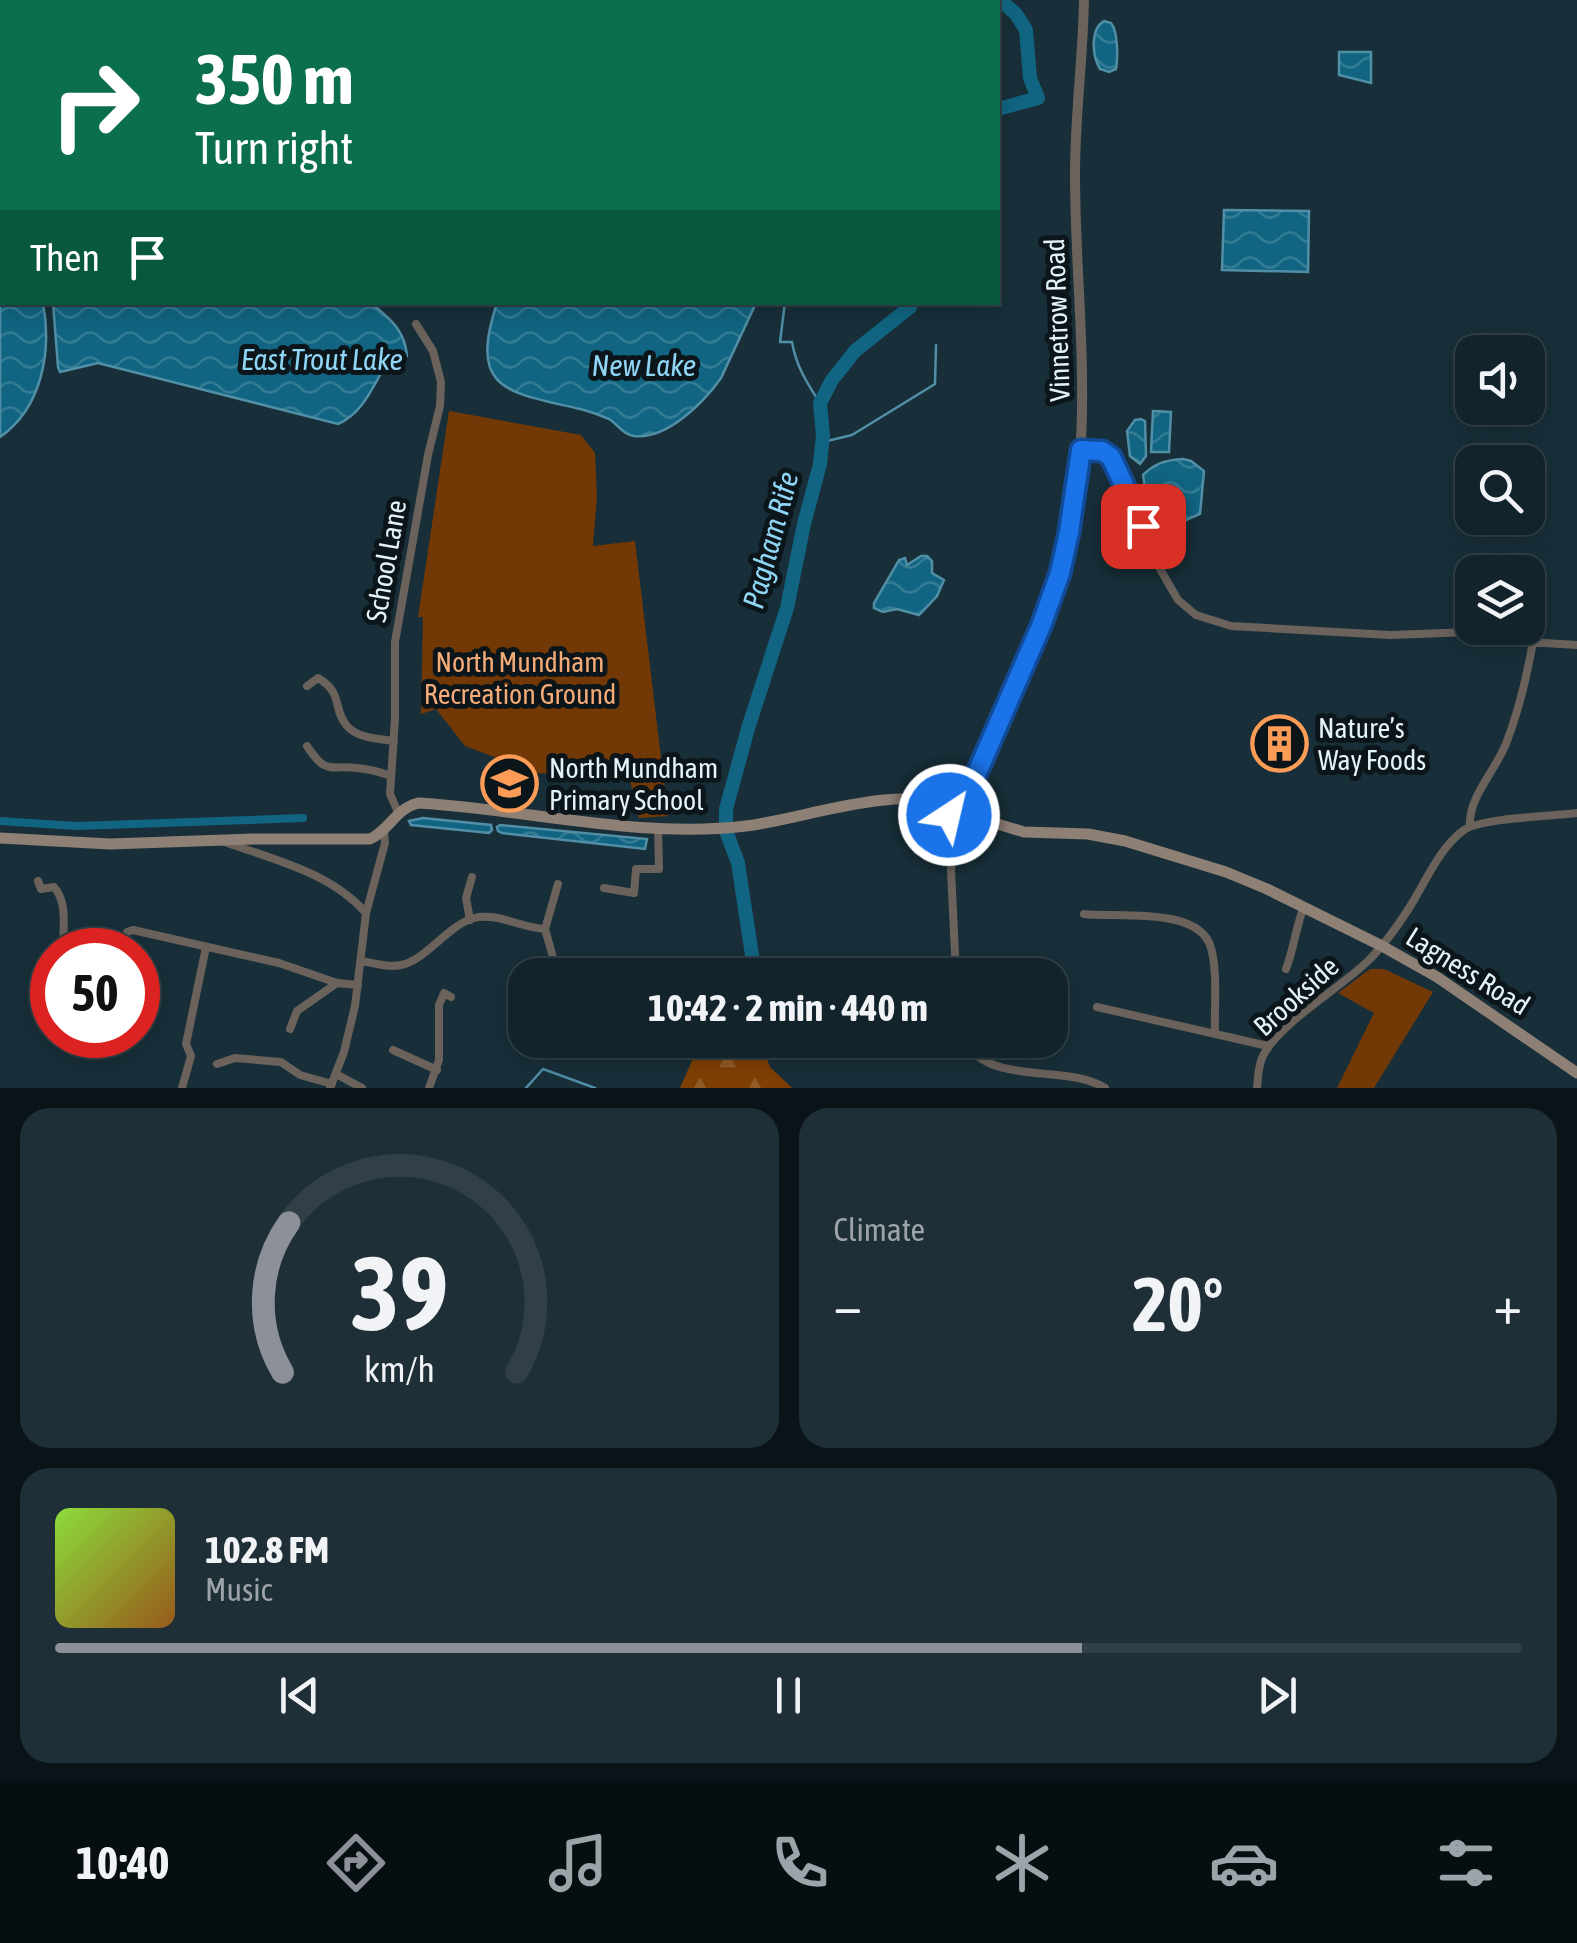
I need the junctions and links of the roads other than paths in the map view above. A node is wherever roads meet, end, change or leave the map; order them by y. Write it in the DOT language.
graph roads {
  1 [pos="1084,0"];
  2 [pos="416,324"];
  3 [pos="1081,450"];
  4 [pos="1455,632"];
  5 [pos="1545,643"];
  6 [pos="1531,645"];
  7 [pos="1577,646"];
  8 [pos="312,666"];
  9 [pos="318,678"];
  10 [pos="306,686"];
  11 [pos="394,740"];
  12 [pos="307,746"];
  13 [pos="318,763"];
  14 [pos="304,766"];
  15 [pos="391,776"];
  16 [pos="966,798"];
  17 [pos="950,806"];
  18 [pos="398,812"];
  19 [pos="1577,813"];
  20 [pos="978,818"];
  21 [pos="957,826"];
  22 [pos="1470,826"];
  23 [pos="658,827"];
  24 [pos="384,830"];
  25 [pos="0,838"];
  26 [pos="221,840"];
  27 [pos="472,877"];
  28 [pos="38,881"];
  29 [pos="558,884"];
  30 [pos="604,888"];
  31 [pos="1304,906"];
  32 [pos="366,913"];
  33 [pos="1084,914"];
  34 [pos="470,920"];
  35 [pos="63,928"];
  36 [pos="544,929"];
  37 [pos="160,936"];
  38 [pos="1382,946"];
  39 [pos="206,947"];
  40 [pos="1293,951"];
  41 [pos="1305,957"];
  42 [pos="553,958"];
  43 [pos="955,958"];
  44 [pos="362,961"];
  45 [pos="1286,969"];
  46 [pos="338,982"];
  47 [pos="358,985"];
  48 [pos="451,998"];
  49 [pos="1097,1007"];
  50 [pos="290,1029"];
  51 [pos="1215,1034"];
  52 [pos="1268,1046"];
  53 [pos="393,1050"];
  54 [pos="981,1058"];
  55 [pos="217,1064"];
  56 [pos="437,1070"];
  57 [pos="1577,1073"];
  58 [pos="336,1074"];
  59 [pos="331,1086"];
  60 [pos="182,1088"];
  61 [pos="362,1088"];
  62 [pos="429,1088"];
  63 [pos="1105,1088"];
  64 [pos="1258,1088"];
  1 -- 3 [label="street, Vinnetrow Road"];
  2 -- 11 [label="street, School Lane"];
  3 -- 4 [label="street"];
  3 -- 16 [label="street, Vinnetrow Road"];
  5 -- 7 [label="street"];
  6 -- 22 [label="street"];
  8 -- 9 [label="street"];
  9 -- 10 [label="street"];
  9 -- 11 [label="street"];
  11 -- 15 [label="street, School Lane"];
  12 -- 13 [label="street"];
  13 -- 14 [label="street"];
  13 -- 15 [label="street"];
  15 -- 18 [label="street, School Lane"];
  16 -- 17 [label="main road"];
  16 -- 20 [label="main road"];
  17 -- 21 [label="main road"];
  17 -- 23 [label="main road"];
  18 -- 23 [label="main road"];
  18 -- 24 [label="main road"];
  19 -- 22 [label="street"];
  20 -- 21 [label="main road"];
  20 -- 31 [label="main road, Lagness Road"];
  21 -- 43 [label="street"];
  22 -- 38 [label="street, Brookside"];
  23 -- 30 [label="street"];
  24 -- 26 [label="main road"];
  24 -- 32 [label="street"];
  25 -- 26 [label="main road"];
  26 -- 32 [label="street"];
  27 -- 34 [label="street"];
  28 -- 35 [label="street"];
  29 -- 36 [label="street"];
  31 -- 38 [label="main road, Lagness Road"];
  31 -- 40 [label="street"];
  32 -- 44 [label="street"];
  33 -- 51 [label="street"];
  34 -- 36 [label="street"];
  34 -- 44 [label="street"];
  36 -- 42 [label="street"];
  37 -- 39 [label="street"];
  38 -- 52 [label="street, Brookside"];
  38 -- 57 [label="main road, Lagness Road"];
  39 -- 46 [label="street"];
  39 -- 60 [label="street"];
  40 -- 41 [label="street"];
  40 -- 45 [label="street"];
  44 -- 47 [label="street"];
  46 -- 47 [label="street"];
  46 -- 50 [label="street"];
  47 -- 58 [label="street"];
  48 -- 56 [label="street"];
  49 -- 51 [label="street"];
  51 -- 52 [label="street"];
  52 -- 64 [label="street, Brookside"];
  53 -- 56 [label="street"];
  54 -- 63 [label="street"];
  55 -- 59 [label="street"];
  56 -- 62 [label="street"];
  58 -- 59 [label="street"];
  58 -- 61 [label="street"];
}
